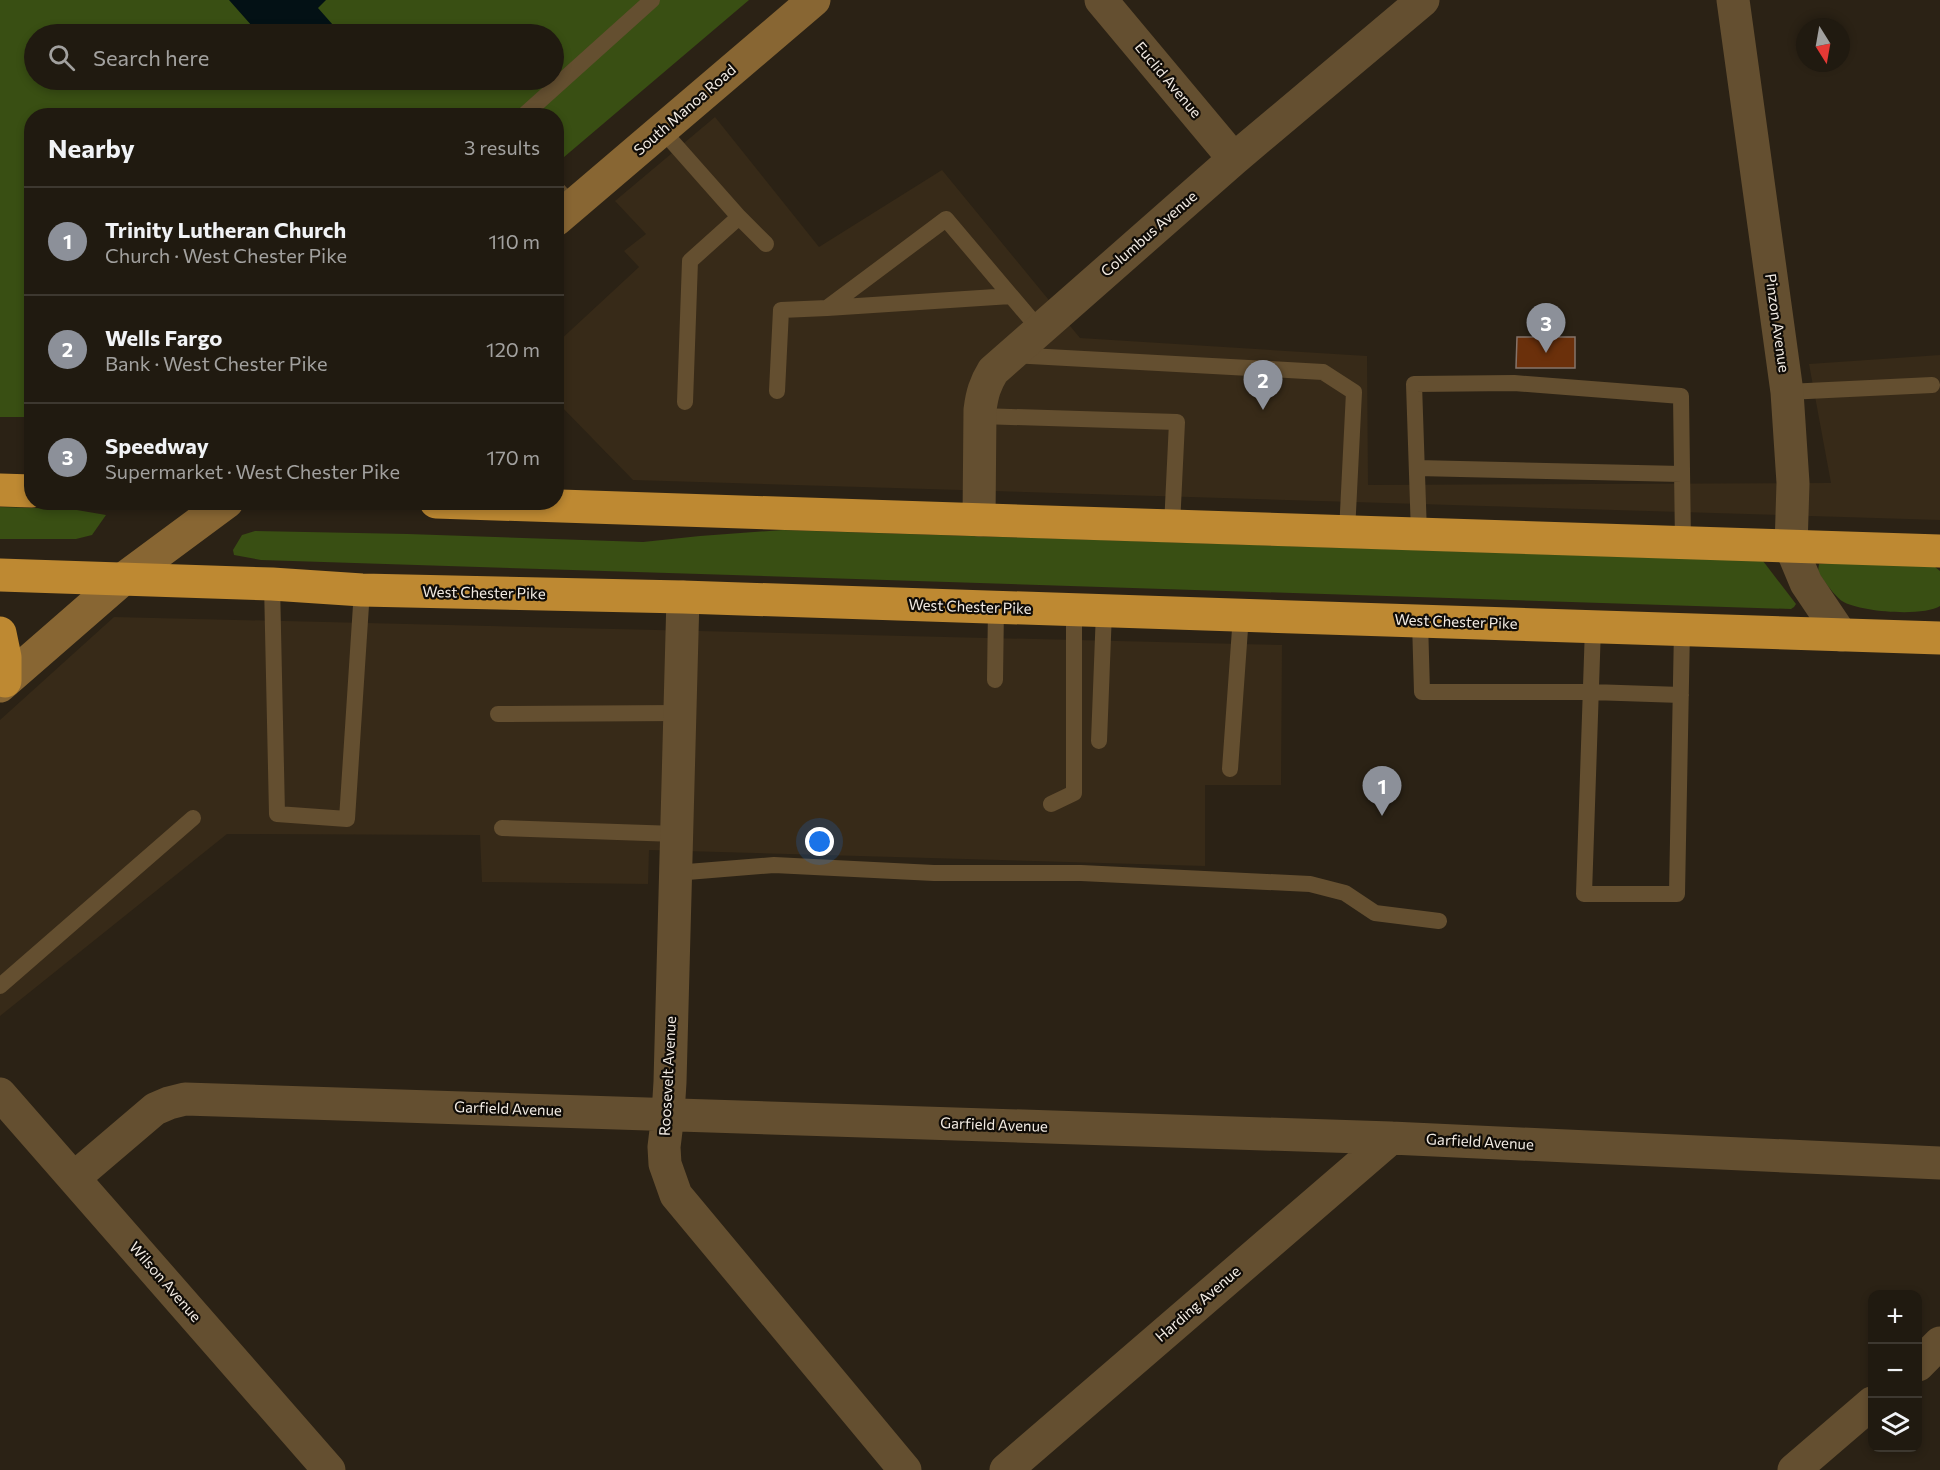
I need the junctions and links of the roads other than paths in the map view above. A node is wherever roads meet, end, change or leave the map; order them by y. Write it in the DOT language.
graph roads {
  1 [pos="652,0"];
  2 [pos="814,0"];
  3 [pos="1101,0"];
  4 [pos="1423,0"];
  5 [pos="1733,0"];
  6 [pos="564,79"];
  7 [pos="552,90"];
  8 [pos="532,108"];
  9 [pos="662,130"];
  10 [pos="1234,159"];
  11 [pos="564,204"];
  12 [pos="739,217"];
  13 [pos="766,244"];
  14 [pos="1011,296"];
  15 [pos="827,308"];
  16 [pos="1040,330"];
  17 [pos="1011,355"];
  18 [pos="1932,385"];
  19 [pos="777,391"];
  20 [pos="1787,392"];
  21 [pos="685,402"];
  22 [pos="980,416"];
  23 [pos="1417,468"];
  24 [pos="1682,474"];
  25 [pos="0,490"];
  26 [pos="24,491"];
  27 [pos="564,507"];
  28 [pos="216,510"];
  29 [pos="979,520"];
  30 [pos="1172,526"];
  31 [pos="1347,532"];
  32 [pos="1419,534"];
  33 [pos="1683,543"];
  34 [pos="1791,547"];
  35 [pos="1940,551"];
  36 [pos="0,575"];
  37 [pos="123,579"];
  38 [pos="272,584"];
  39 [pos="362,590"];
  40 [pos="683,597"];
  41 [pos="996,608"];
  42 [pos="1089,611"];
  43 [pos="1241,615"];
  44 [pos="1419,621"];
  45 [pos="1593,627"];
  46 [pos="1682,629"];
  47 [pos="0,633"];
  48 [pos="1841,635"];
  49 [pos="1940,638"];
  50 [pos="995,680"];
  51 [pos="3,684"];
  52 [pos="1591,692"];
  53 [pos="1681,695"];
  54 [pos="680,713"];
  55 [pos="498,714"];
  56 [pos="1099,741"];
  57 [pos="1230,769"];
  58 [pos="1051,804"];
  59 [pos="194,818"];
  60 [pos="502,828"];
  61 [pos="676,834"];
  62 [pos="675,873"];
  63 [pos="1439,921"];
  64 [pos="0,986"];
  65 [pos="0,1094"];
  66 [pos="668,1114"];
  67 [pos="1391,1138"];
  68 [pos="1940,1163"];
  69 [pos="74,1178"];
  70 [pos="1868,1406"];
  71 [pos="329,1470"];
  72 [pos="905,1470"];
  73 [pos="1006,1470"];
  74 [pos="1794,1470"];
  1 -- 6 [label="lane"];
  2 -- 9 [label="street, South Manoa Road"];
  3 -- 10 [label="street, Euclid Avenue"];
  4 -- 10 [label="street, Columbus Avenue"];
  5 -- 20 [label="street, Pinzon Avenue"];
  7 -- 8 [label="lane"];
  9 -- 11 [label="street, South Manoa Road"];
  9 -- 12 [label="lane"];
  10 -- 16 [label="street, Columbus Avenue"];
  12 -- 13 [label="lane"];
  12 -- 21 [label="lane"];
  14 -- 15 [label="lane"];
  14 -- 15 [label="lane"];
  14 -- 16 [label="lane"];
  15 -- 19 [label="lane"];
  16 -- 17 [label="street, Columbus Avenue"];
  17 -- 22 [label="street, Columbus Avenue"];
  17 -- 31 [label="lane"];
  18 -- 20 [label="lane"];
  20 -- 34 [label="street, Pinzon Avenue"];
  22 -- 29 [label="street, Columbus Avenue"];
  22 -- 30 [label="lane"];
  23 -- 24 [label="lane"];
  23 -- 24 [label="lane"];
  23 -- 32 [label="lane"];
  24 -- 33 [label="lane"];
  25 -- 26 [label="highway"];
  27 -- 29 [label="highway"];
  28 -- 37 [label="street"];
  29 -- 30 [label="highway"];
  30 -- 31 [label="highway"];
  31 -- 32 [label="highway"];
  32 -- 33 [label="highway"];
  33 -- 34 [label="highway"];
  34 -- 35 [label="highway"];
  34 -- 48 [label="street, Pinzon Avenue"];
  36 -- 37 [label="highway, West Chester Pike"];
  37 -- 38 [label="highway, West Chester Pike"];
  37 -- 51 [label="street"];
  38 -- 39 [label="highway, West Chester Pike"];
  38 -- 39 [label="lane"];
  39 -- 40 [label="highway, West Chester Pike"];
  40 -- 41 [label="highway, West Chester Pike"];
  40 -- 54 [label="street, Roosevelt Avenue"];
  41 -- 42 [label="highway, West Chester Pike"];
  41 -- 50 [label="lane"];
  42 -- 43 [label="highway, West Chester Pike"];
  42 -- 56 [label="lane"];
  42 -- 58 [label="lane"];
  43 -- 44 [label="highway, West Chester Pike"];
  43 -- 57 [label="lane"];
  44 -- 45 [label="highway, West Chester Pike"];
  44 -- 52 [label="lane"];
  45 -- 46 [label="highway, West Chester Pike"];
  45 -- 52 [label="lane"];
  46 -- 48 [label="highway, West Chester Pike"];
  46 -- 53 [label="lane"];
  47 -- 51 [label="highway"];
  48 -- 49 [label="highway, West Chester Pike"];
  52 -- 53 [label="lane"];
  52 -- 53 [label="lane"];
  54 -- 55 [label="lane"];
  54 -- 61 [label="street, Roosevelt Avenue"];
  59 -- 64 [label="lane"];
  60 -- 61 [label="lane"];
  61 -- 62 [label="street, Roosevelt Avenue"];
  62 -- 63 [label="lane"];
  62 -- 66 [label="street, Roosevelt Avenue"];
  65 -- 69 [label="street, Wilson Avenue"];
  66 -- 67 [label="street, Garfield Avenue"];
  66 -- 69 [label="street, Garfield Avenue"];
  66 -- 72 [label="street, Roosevelt Avenue"];
  67 -- 68 [label="street, Garfield Avenue"];
  67 -- 73 [label="street, Harding Avenue"];
  69 -- 71 [label="street, Wilson Avenue"];
  70 -- 74 [label="street"];
}
